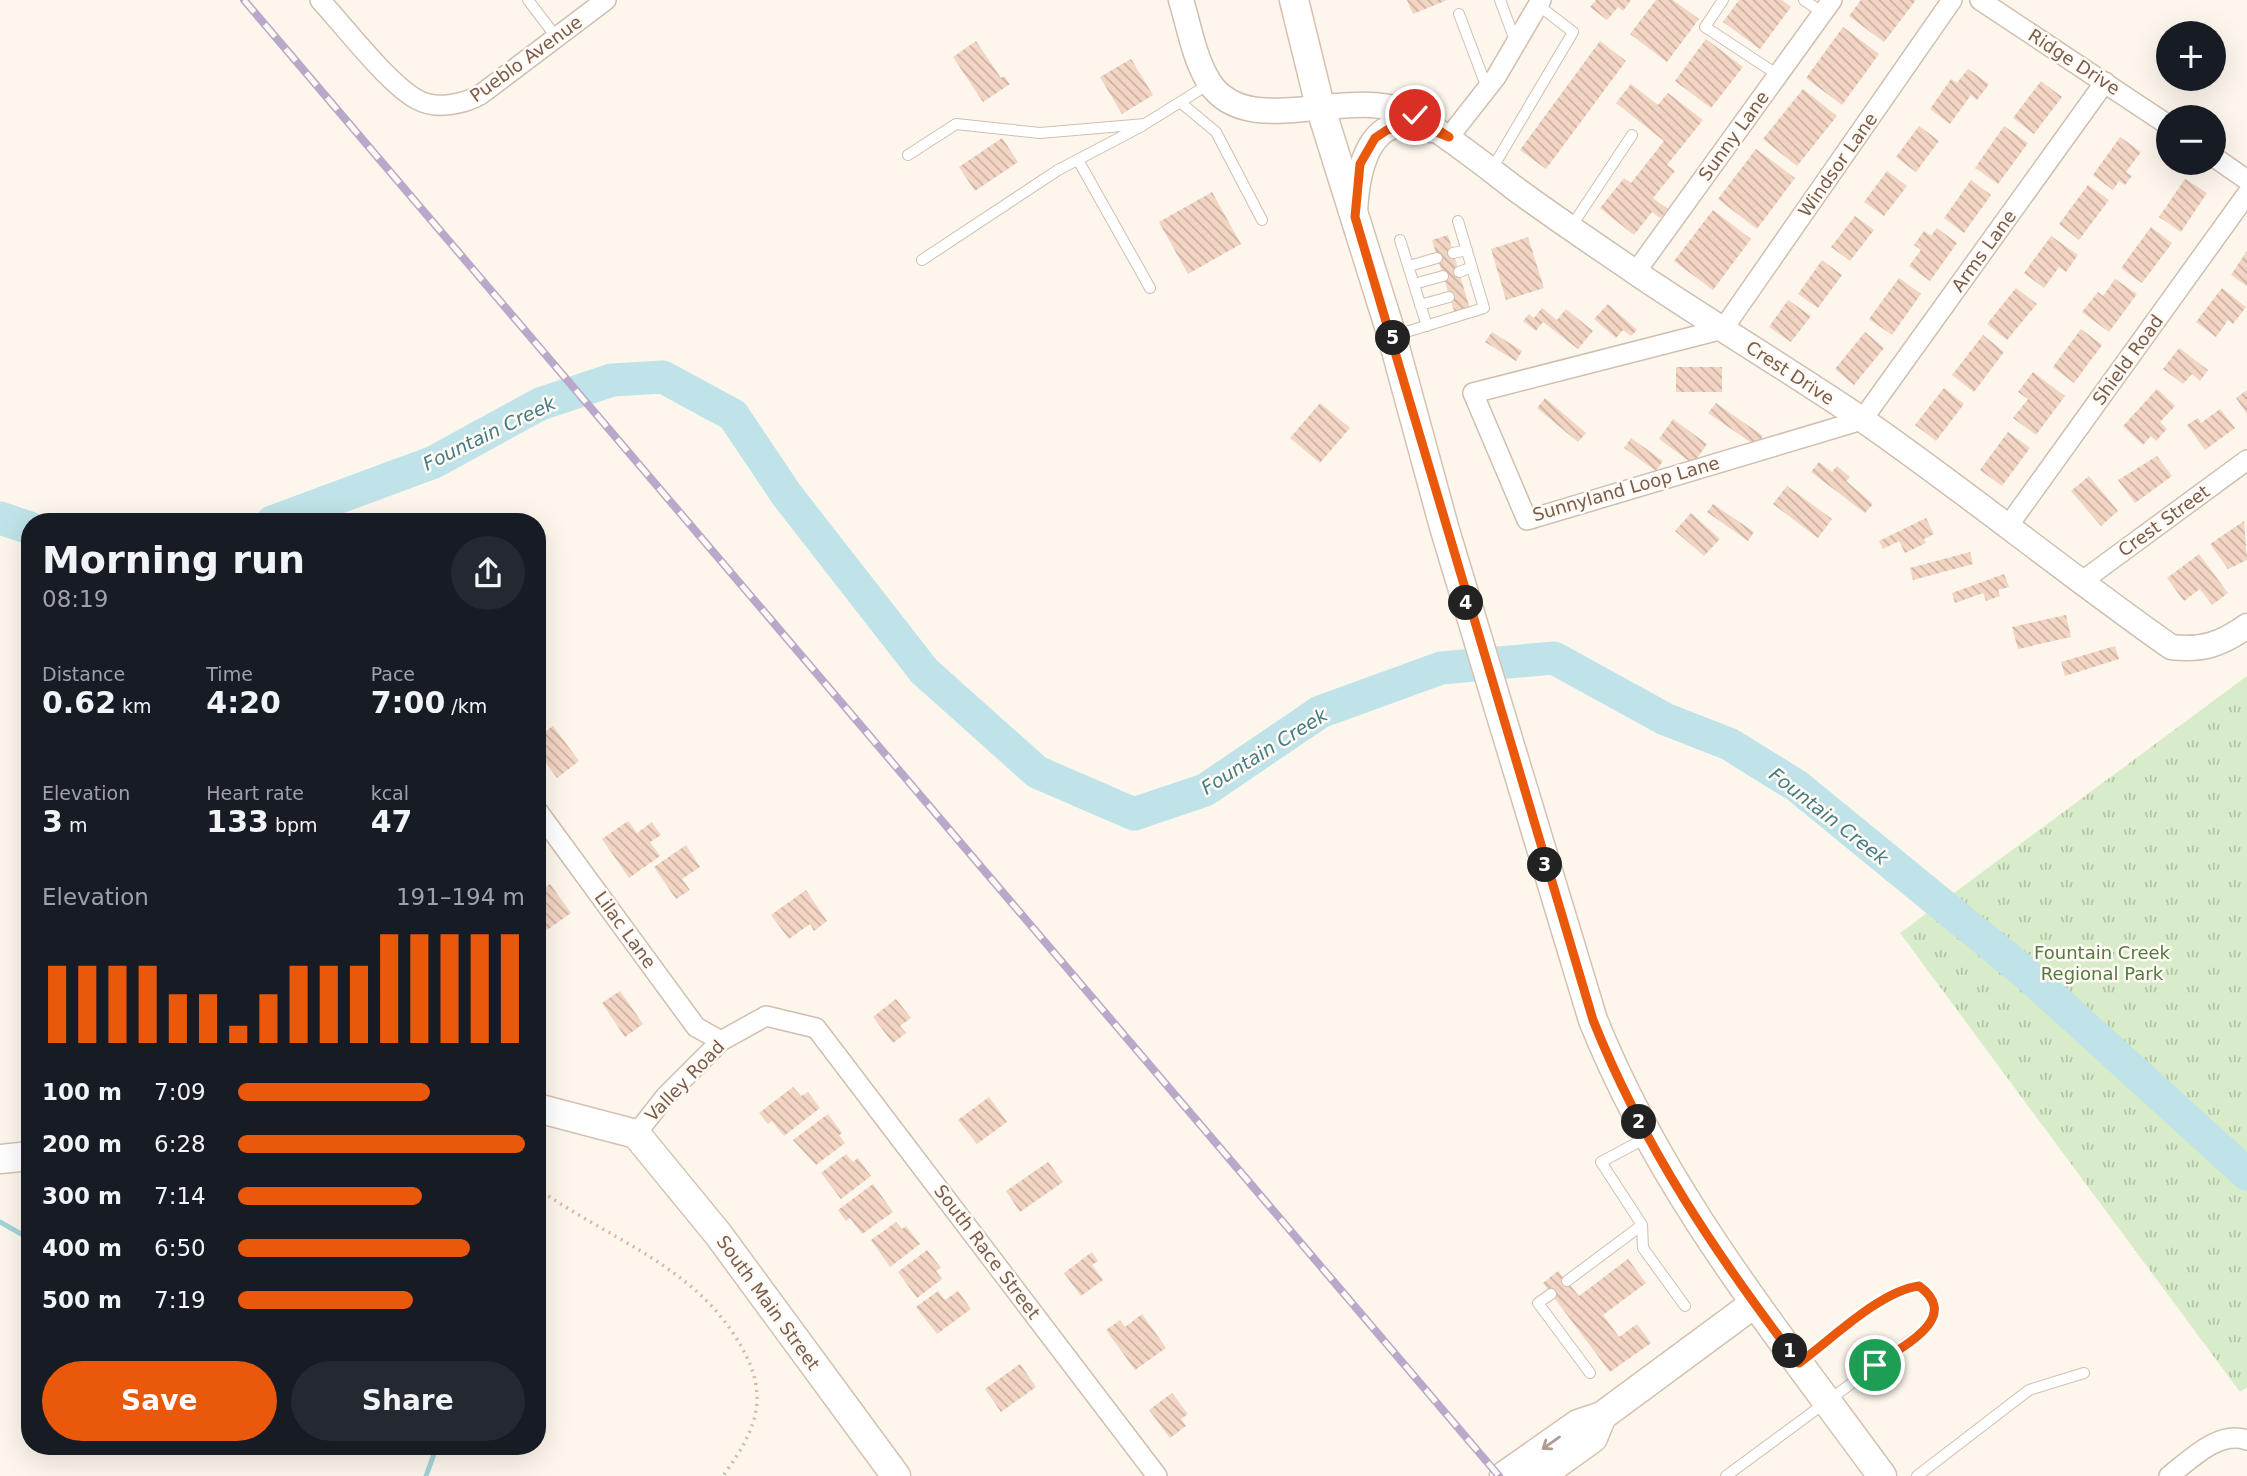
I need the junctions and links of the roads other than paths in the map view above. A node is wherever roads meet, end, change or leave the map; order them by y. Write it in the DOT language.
graph roads {
  1 [pos="320,0"];
  2 [pos="528,0"];
  3 [pos="606,0"];
  4 [pos="1181,0"];
  5 [pos="1294,0"];
  6 [pos="1500,0"];
  7 [pos="1723,0"];
  8 [pos="1804,0"];
  9 [pos="1952,0"];
  10 [pos="1980,0"];
  11 [pos="1539,3"];
  12 [pos="1827,6"];
  13 [pos="1459,14"];
  14 [pos="557,38"];
  15 [pos="1516,44"];
  16 [pos="1777,75"];
  17 [pos="2105,82"];
  18 [pos="1210,83"];
  19 [pos="1488,88"];
  20 [pos="1180,103"];
  21 [pos="1320,106"];
  22 [pos="2156,117"];
  23 [pos="1145,124"];
  24 [pos="1632,135"];
  25 [pos="1449,137"];
  26 [pos="908,155"];
  27 [pos="1078,160"];
  28 [pos="2226,165"];
  29 [pos="1491,170"];
  30 [pos="2247,180"];
  31 [pos="2247,194"];
  32 [pos="1355,217"];
  33 [pos="1262,220"];
  34 [pos="1458,220"];
  35 [pos="1571,228"];
  36 [pos="1400,240"];
  37 [pos="1467,250"];
  38 [pos="1454,253"];
  39 [pos="1437,258"];
  40 [pos="922,260"];
  41 [pos="1409,266"];
  42 [pos="1472,268"];
  43 [pos="1459,271"];
  44 [pos="1635,272"];
  45 [pos="1443,276"];
  46 [pos="1414,284"];
  47 [pos="1478,287"];
  48 [pos="1150,288"];
  49 [pos="1465,290"];
  50 [pos="1449,297"];
  51 [pos="1420,305"];
  52 [pos="1427,326"];
  53 [pos="1723,329"];
  54 [pos="1392,336"];
  55 [pos="1862,420"];
  56 [pos="2247,460"];
  57 [pos="2008,526"];
  58 [pos="2081,582"];
  59 [pos="2247,626"];
  60 [pos="546,822"];
  61 [pos="816,1028"];
  62 [pos="721,1041"];
  63 [pos="546,1110"];
  64 [pos="636,1134"];
  65 [pos="1647,1137"];
  66 [pos="21,1157"];
  67 [pos="0,1159"];
  68 [pos="1642,1226"];
  69 [pos="1567,1281"];
  70 [pos="1551,1294"];
  71 [pos="1755,1303"];
  72 [pos="1685,1306"];
  73 [pos="1799,1363"];
  74 [pos="1590,1373"];
  75 [pos="2084,1373"];
  76 [pos="1826,1400"];
  77 [pos="1602,1416"];
  78 [pos="2243,1439"];
  79 [pos="896,1476"];
  80 [pos="1157,1476"];
  81 [pos="1504,1476"];
  82 [pos="1541,1476"];
  83 [pos="1726,1476"];
  84 [pos="1882,1476"];
  85 [pos="1917,1476"];
  86 [pos="2169,1476"];
  1 -- 14 [label="street, Pueblo Avenue"];
  2 -- 14 [label="lane"];
  3 -- 14 [label="street, Pueblo Avenue"];
  4 -- 18 [label="street"];
  5 -- 21 [label="main road"];
  6 -- 15 [label="lane"];
  7 -- 16 [label="lane"];
  8 -- 12 [label="lane"];
  9 -- 53 [label="street, Windsor Lane"];
  10 -- 17 [label="street, Ridge Drive"];
  11 -- 15 [label="street"];
  11 -- 29 [label="lane"];
  12 -- 16 [label="street, Sunny Lane"];
  13 -- 19 [label="lane"];
  15 -- 19 [label="street"];
  16 -- 44 [label="street, Sunny Lane"];
  17 -- 22 [label="street, Ridge Drive"];
  17 -- 55 [label="street, Arms Lane"];
  18 -- 20 [label="lane"];
  18 -- 21 [label="street, Crest Drive"];
  19 -- 25 [label="street"];
  20 -- 23 [label="lane"];
  20 -- 33 [label="lane"];
  21 -- 25 [label="street, Crest Drive"];
  21 -- 32 [label="main road"];
  23 -- 26 [label="lane"];
  23 -- 27 [label="lane"];
  24 -- 35 [label="lane"];
  25 -- 29 [label="street, Crest Drive"];
  25 -- 32 [label="street"];
  27 -- 40 [label="lane"];
  27 -- 48 [label="lane"];
  28 -- 30 [label="street"];
  29 -- 35 [label="street, Crest Drive"];
  31 -- 57 [label="street, Shield Road"];
  32 -- 54 [label="main road"];
  34 -- 37 [label="lane"];
  35 -- 44 [label="street, Crest Drive"];
  36 -- 41 [label="lane"];
  37 -- 38 [label="lane"];
  37 -- 42 [label="lane"];
  39 -- 41 [label="lane"];
  41 -- 46 [label="lane"];
  42 -- 43 [label="lane"];
  42 -- 47 [label="lane"];
  44 -- 53 [label="street, Crest Drive"];
  45 -- 46 [label="lane"];
  46 -- 51 [label="lane"];
  47 -- 49 [label="lane"];
  47 -- 52 [label="lane"];
  50 -- 51 [label="lane"];
  51 -- 52 [label="lane"];
  52 -- 54 [label="lane"];
  53 -- 55 [label="street, Crest Drive"];
  53 -- 55 [label="street, Sunnyland Loop Lane"];
  54 -- 65 [label="main road"];
  55 -- 57 [label="street, Crest Drive"];
  56 -- 58 [label="street, Crest Street"];
  57 -- 58 [label="street, Crest Drive"];
  58 -- 59 [label="street, Crest Drive"];
  60 -- 62 [label="street, Lilac Lane"];
  61 -- 62 [label="street, Valley Road"];
  61 -- 80 [label="street, South Race Street"];
  62 -- 64 [label="street, Valley Road"];
  63 -- 64 [label="main road"];
  64 -- 79 [label="main road, South Main Street"];
  65 -- 68 [label="lane"];
  65 -- 71 [label="main road"];
  66 -- 67 [label="main road"];
  68 -- 69 [label="lane"];
  68 -- 72 [label="lane"];
  70 -- 74 [label="lane"];
  71 -- 73 [label="main road"];
  71 -- 77 [label="main road"];
  73 -- 76 [label="main road"];
  73 -- 76 [label="lane"];
  75 -- 85 [label="lane"];
  76 -- 83 [label="lane"];
  76 -- 84 [label="main road"];
  77 -- 81 [label="main road, one-way"];
  77 -- 82 [label="main road"];
  78 -- 86 [label="street"];
}
